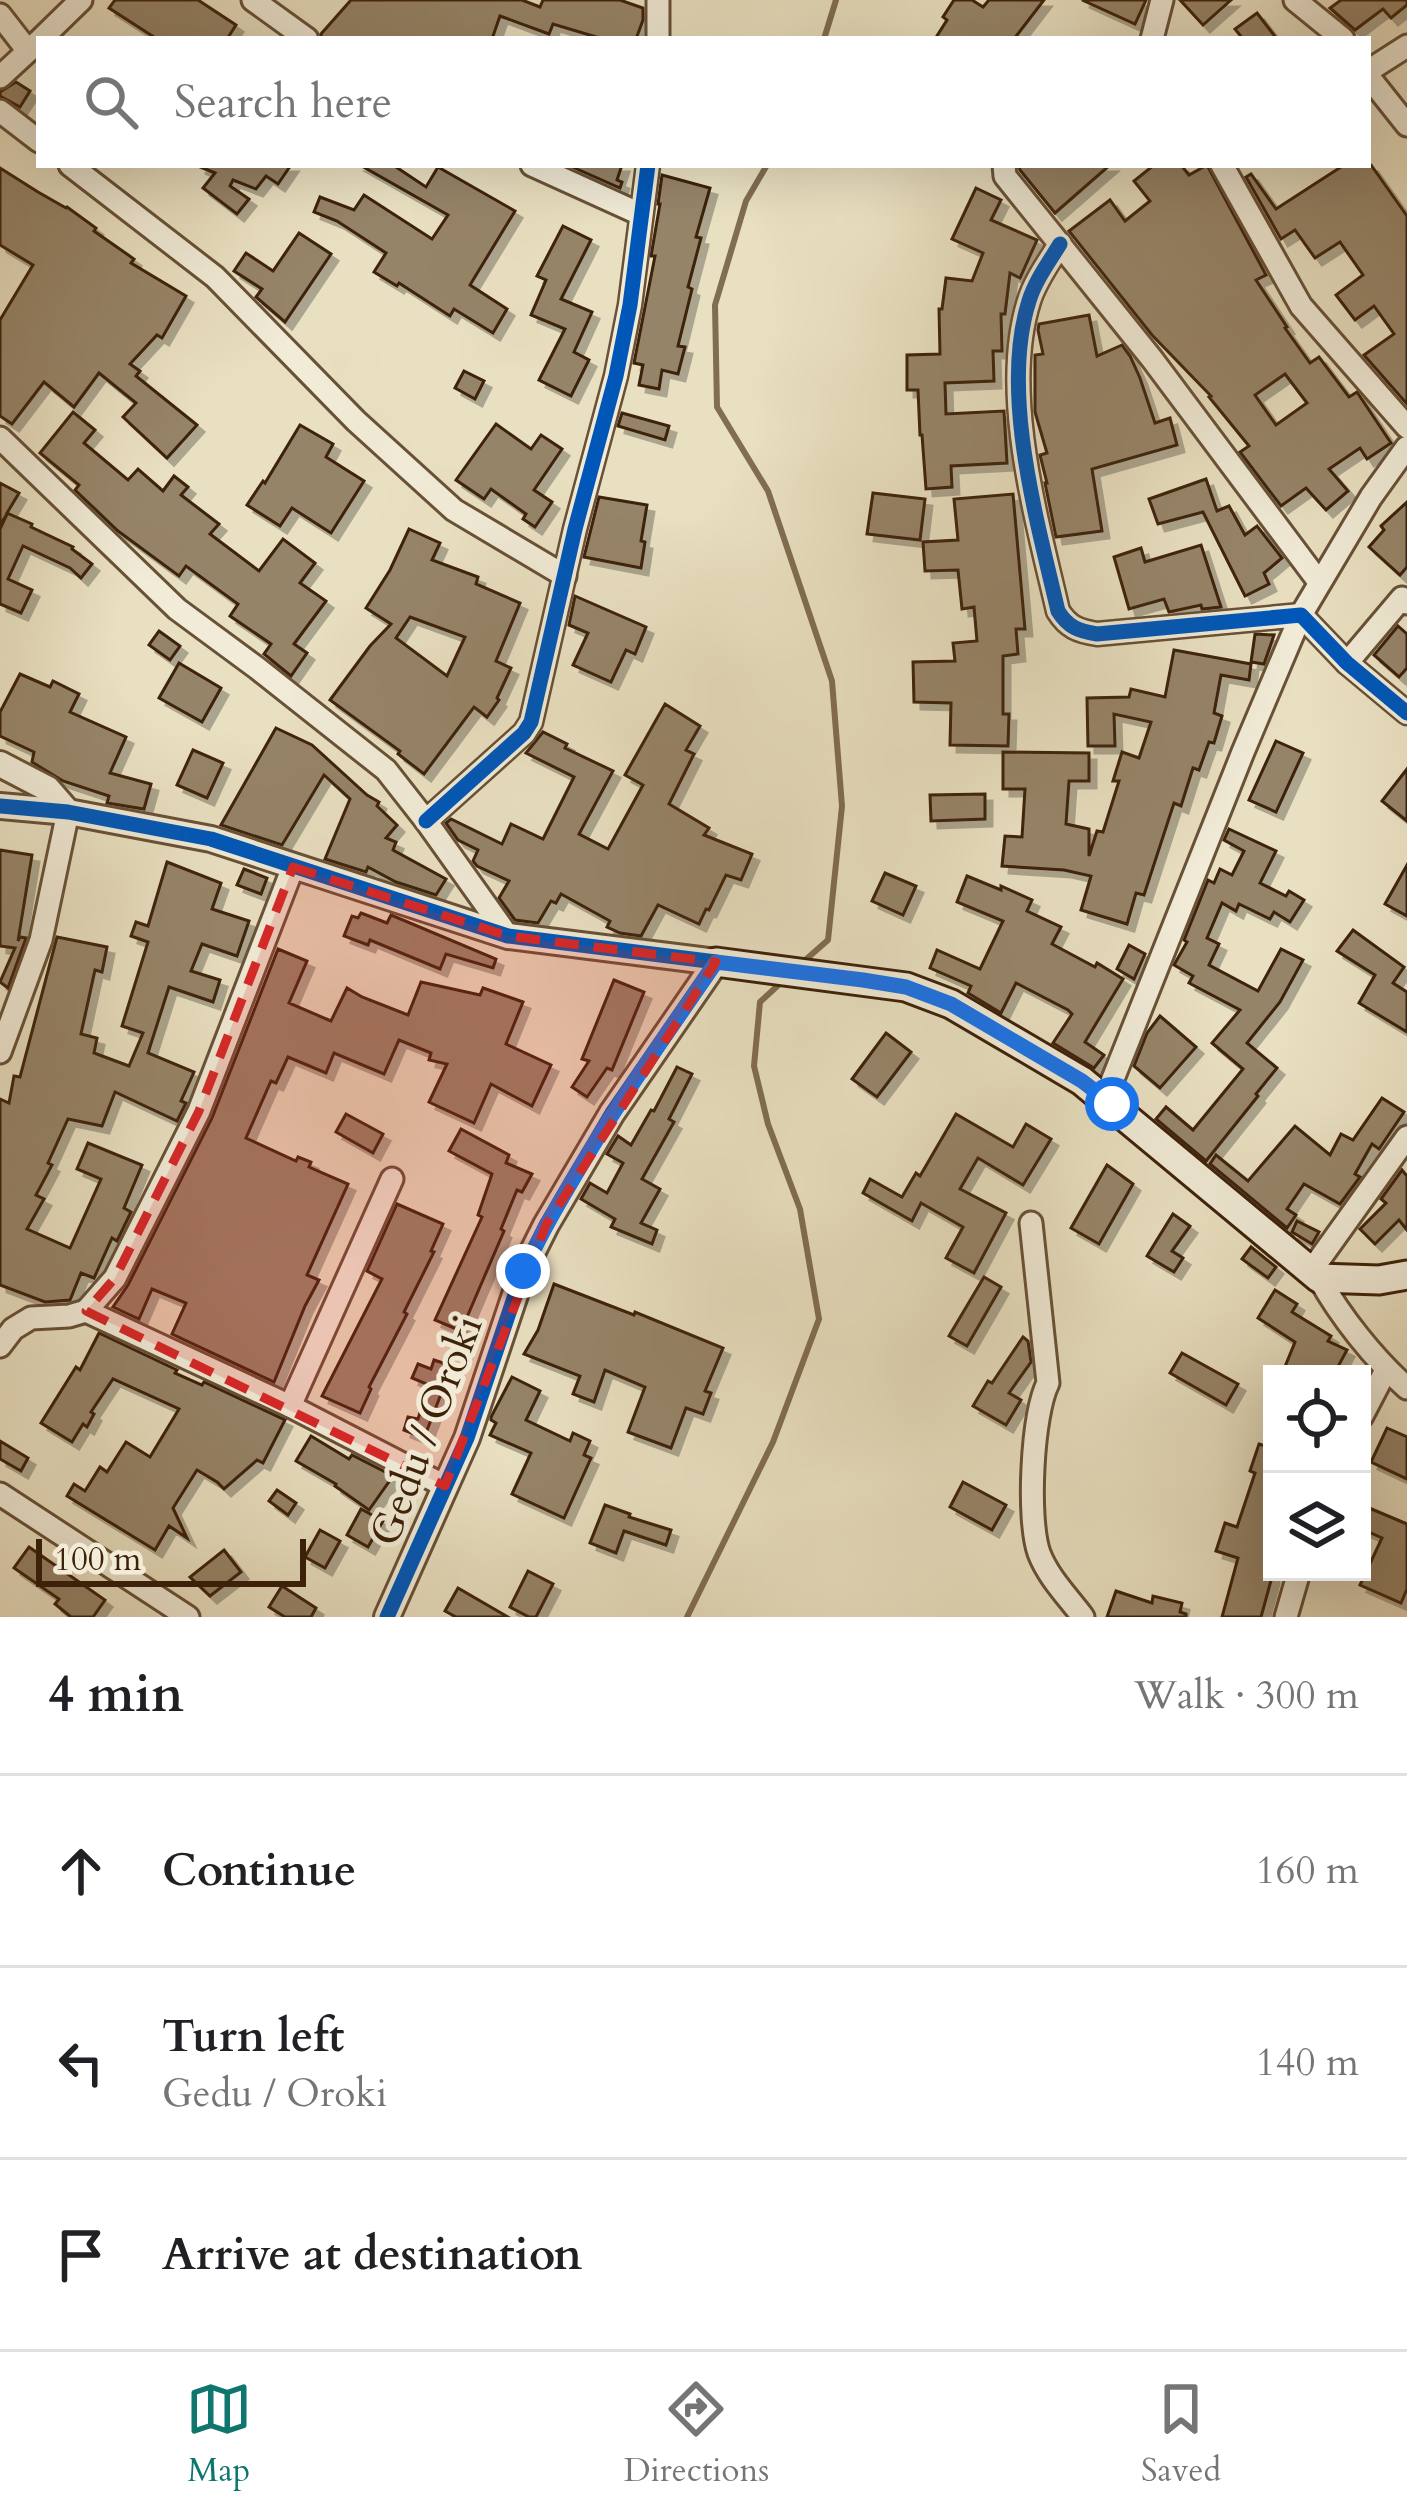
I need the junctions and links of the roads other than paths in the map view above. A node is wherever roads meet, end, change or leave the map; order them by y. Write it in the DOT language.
graph roads {
  1 [pos="81,0"];
  2 [pos="254,0"];
  3 [pos="658,0"];
  4 [pos="1162,0"];
  5 [pos="1294,0"];
  6 [pos="0,15"];
  7 [pos="44,36"];
  8 [pos="303,36"];
  9 [pos="658,36"];
  10 [pos="1153,36"];
  11 [pos="1339,36"];
  12 [pos="36,44"];
  13 [pos="1407,46"];
  14 [pos="1371,72"];
  15 [pos="0,77"];
  16 [pos="1371,78"];
  17 [pos="0,111"];
  18 [pos="1407,125"];
  19 [pos="36,139"];
  20 [pos="74,168"];
  21 [pos="539,168"];
  22 [pos="647,168"];
  23 [pos="1004,168"];
  24 [pos="1224,168"];
  25 [pos="640,214"];
  26 [pos="1060,244"];
  27 [pos="1407,427"];
  28 [pos="0,438"];
  29 [pos="1407,447"];
  30 [pos="565,576"];
  31 [pos="1319,582"];
  32 [pos="1407,603"];
  33 [pos="1301,615"];
  34 [pos="1346,663"];
  35 [pos="1407,713"];
  36 [pos="0,764"];
  37 [pos="0,806"];
  38 [pos="68,812"];
  39 [pos="426,821"];
  40 [pos="293,867"];
  41 [pos="508,936"];
  42 [pos="716,962"];
  43 [pos="0,1052"];
  44 [pos="1105,1099"];
  45 [pos="1407,1137"];
  46 [pos="392,1179"];
  47 [pos="1031,1223"];
  48 [pos="1315,1274"];
  49 [pos="1407,1275"];
  50 [pos="86,1311"];
  51 [pos="0,1346"];
  52 [pos="1386,1370"];
  53 [pos="1407,1388"];
  54 [pos="1371,1399"];
  55 [pos="290,1406"];
  56 [pos="446,1486"];
  57 [pos="0,1494"];
  58 [pos="1296,1581"];
  59 [pos="188,1617"];
  60 [pos="387,1617"];
  61 [pos="1083,1617"];
  62 [pos="1286,1617"];
  1 -- 7 [label="street"];
  2 -- 8 [label="street"];
  3 -- 9 [label="street"];
  4 -- 10 [label="street"];
  5 -- 11 [label="street"];
  6 -- 12 [label="street"];
  12 -- 15 [label="street"];
  13 -- 14 [label="street"];
  16 -- 18 [label="street"];
  17 -- 19 [label="street"];
  20 -- 30 [label="street"];
  21 -- 25 [label="street"];
  22 -- 25 [label="street"];
  23 -- 26 [label="street"];
  24 -- 27 [label="street"];
  25 -- 30 [label="street"];
  26 -- 31 [label="street"];
  26 -- 33 [label="street"];
  28 -- 39 [label="street"];
  29 -- 31 [label="street"];
  30 -- 39 [label="street"];
  31 -- 33 [label="street"];
  32 -- 34 [label="street"];
  33 -- 34 [label="street"];
  33 -- 44 [label="street"];
  34 -- 35 [label="street"];
  36 -- 38 [label="street"];
  37 -- 38 [label="street"];
  38 -- 40 [label="street"];
  38 -- 43 [label="street"];
  39 -- 41 [label="street"];
  40 -- 41 [label="street"];
  40 -- 50 [label="street"];
  41 -- 42 [label="street"];
  42 -- 44 [label="main road"];
  42 -- 56 [label="street, Gedu / Oroki"];
  44 -- 48 [label="main road"];
  45 -- 48 [label="street"];
  46 -- 55 [label="street"];
  47 -- 61 [label="street"];
  48 -- 49 [label="main road"];
  48 -- 52 [label="street"];
  50 -- 51 [label="street"];
  50 -- 55 [label="street"];
  52 -- 53 [label="street"];
  52 -- 54 [label="street"];
  55 -- 56 [label="street"];
  56 -- 60 [label="street, Gedu / Oroki"];
  57 -- 59 [label="street"];
  58 -- 62 [label="street"];
}
